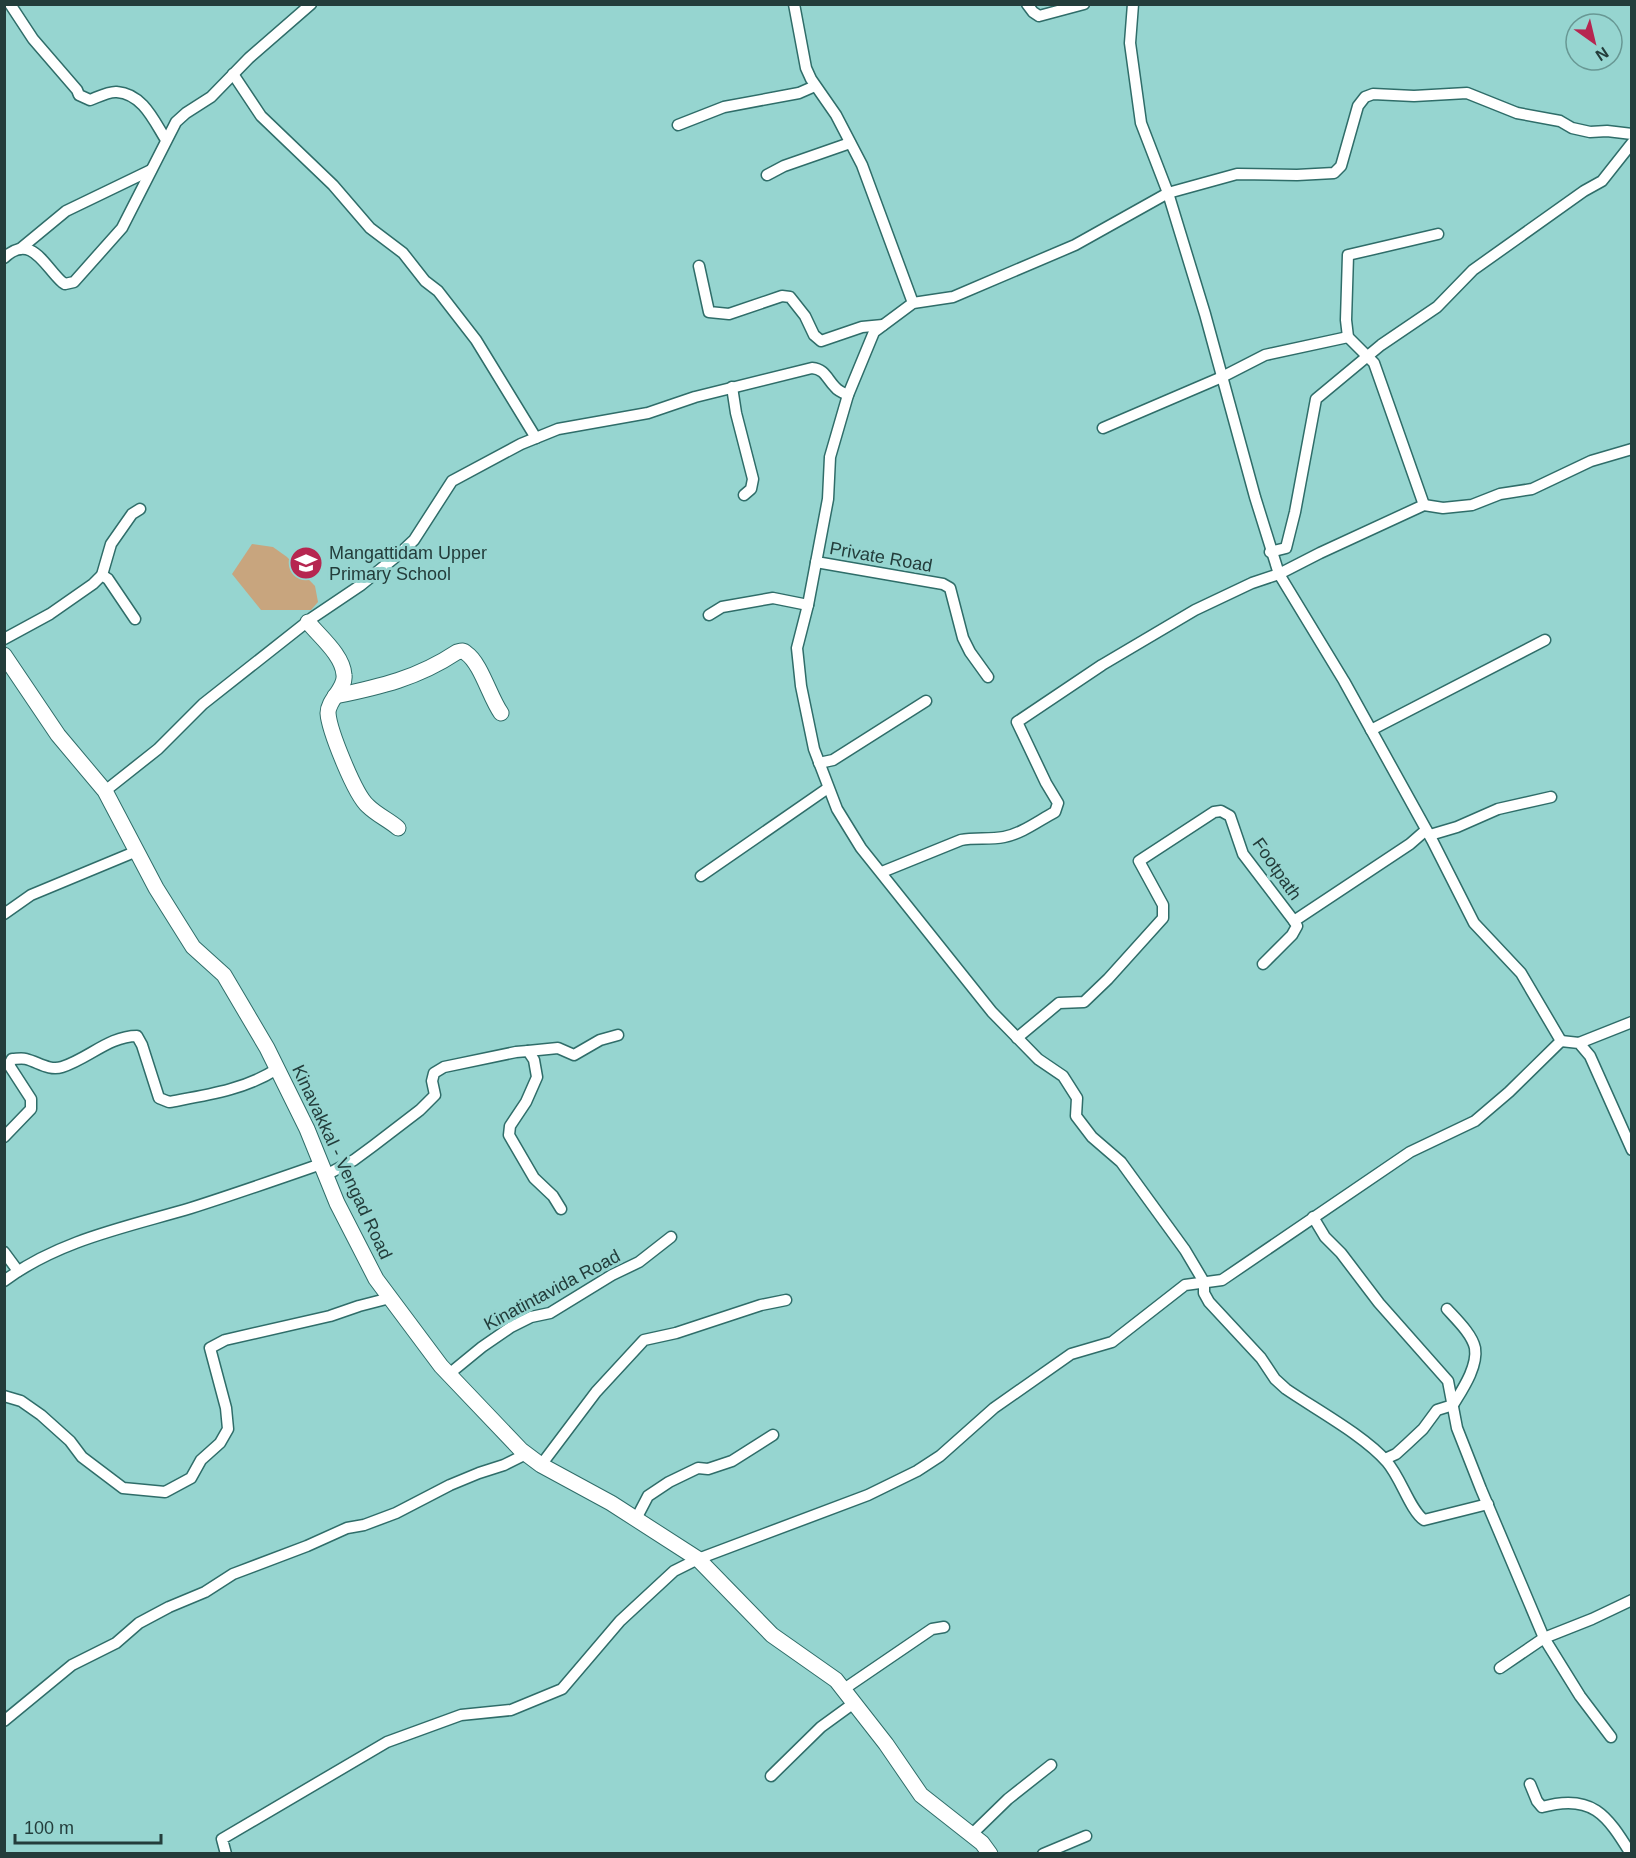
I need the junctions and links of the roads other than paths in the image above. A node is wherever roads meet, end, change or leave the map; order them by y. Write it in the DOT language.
graph roads {
  1 [pos="10,4"];
  2 [pos="311,4"];
  3 [pos="794,4"];
  4 [pos="1027,4"];
  5 [pos="1084,4"];
  6 [pos="1133,4"];
  7 [pos="233,74"];
  8 [pos="815,86"];
  9 [pos="678,125"];
  10 [pos="1632,134"];
  11 [pos="166,140"];
  12 [pos="850,143"];
  13 [pos="1632,143"];
  14 [pos="151,170"];
  15 [pos="767,175"];
  16 [pos="1168,193"];
  17 [pos="1438,234"];
  18 [pos="20,249"];
  19 [pos="4,258"];
  20 [pos="699,266"];
  21 [pos="914,303"];
  22 [pos="883,325"];
  23 [pos="1348,337"];
  24 [pos="1367,356"];
  25 [pos="1222,376"];
  26 [pos="732,387"];
  27 [pos="848,396"];
  28 [pos="1103,428"];
  29 [pos="536,438"];
  30 [pos="1632,449"];
  31 [pos="744,495"];
  32 [pos="1424,505"];
  33 [pos="141,509"];
  34 [pos="1270,552"];
  35 [pos="816,562"];
  36 [pos="1279,574"];
  37 [pos="102,575"];
  38 [pos="808,604"];
  39 [pos="709,615"];
  40 [pos="135,619"];
  41 [pos="308,622"];
  42 [pos="4,639"];
  43 [pos="1545,640"];
  44 [pos="4,655"];
  45 [pos="988,677"];
  46 [pos="335,696"];
  47 [pos="926,701"];
  48 [pos="501,714"];
  49 [pos="1371,730"];
  50 [pos="819,764"];
  51 [pos="828,788"];
  52 [pos="105,791"];
  53 [pos="1551,797"];
  54 [pos="398,828"];
  55 [pos="1428,833"];
  56 [pos="137,851"];
  57 [pos="882,872"];
  58 [pos="701,876"];
  59 [pos="4,914"];
  60 [pos="1294,921"];
  61 [pos="1263,964"];
  62 [pos="1632,1022"];
  63 [pos="618,1035"];
  64 [pos="1017,1038"];
  65 [pos="1561,1041"];
  66 [pos="1579,1043"];
  67 [pos="528,1051"];
  68 [pos="277,1069"];
  69 [pos="4,1137"];
  70 [pos="1632,1150"];
  71 [pos="323,1170"];
  72 [pos="561,1209"];
  73 [pos="1313,1217"];
  74 [pos="671,1237"];
  75 [pos="4,1252"];
  76 [pos="18,1271"];
  77 [pos="4,1281"];
  78 [pos="1204,1282"];
  79 [pos="390,1298"];
  80 [pos="786,1300"];
  81 [pos="1447,1309"];
  82 [pos="449,1374"];
  83 [pos="4,1396"];
  84 [pos="1453,1405"];
  85 [pos="773,1435"];
  86 [pos="526,1454"];
  87 [pos="1385,1459"];
  88 [pos="541,1465"];
  89 [pos="1488,1504"];
  90 [pos="636,1519"];
  91 [pos="698,1559"];
  92 [pos="1632,1600"];
  93 [pos="944,1627"];
  94 [pos="1544,1638"];
  95 [pos="1500,1668"];
  96 [pos="843,1689"];
  97 [pos="854,1703"];
  98 [pos="4,1721"];
  99 [pos="1611,1737"];
  100 [pos="1051,1765"];
  101 [pos="771,1776"];
  102 [pos="1530,1784"];
  103 [pos="971,1835"];
  104 [pos="1086,1836"];
  105 [pos="226,1854"];
  106 [pos="990,1854"];
  107 [pos="1043,1854"];
  108 [pos="1631,1854"];
  1 -- 11 [label="street"];
  2 -- 7 [label="street"];
  3 -- 8 [label="street"];
  4 -- 5 [label="street"];
  6 -- 16 [label="street"];
  7 -- 11 [label="street"];
  7 -- 29 [label="street"];
  8 -- 9 [label="street"];
  8 -- 12 [label="street"];
  10 -- 16 [label="street"];
  11 -- 14 [label="street"];
  12 -- 15 [label="street"];
  12 -- 21 [label="street"];
  13 -- 24 [label="street"];
  14 -- 18 [label="street"];
  14 -- 18 [label="street"];
  16 -- 21 [label="street"];
  16 -- 25 [label="street"];
  17 -- 23 [label="street"];
  18 -- 19 [label="street"];
  20 -- 22 [label="street"];
  21 -- 22 [label="street"];
  22 -- 27 [label="street"];
  23 -- 24 [label="street"];
  23 -- 25 [label="street"];
  24 -- 32 [label="street"];
  24 -- 34 [label="street"];
  25 -- 28 [label="street"];
  25 -- 34 [label="street"];
  26 -- 27 [label="street"];
  26 -- 29 [label="street"];
  26 -- 31 [label="street"];
  27 -- 35 [label="street"];
  29 -- 41 [label="street"];
  30 -- 32 [label="street"];
  32 -- 36 [label="street"];
  33 -- 37 [label="street"];
  34 -- 36 [label="street"];
  35 -- 38 [label="street"];
  35 -- 45 [label="street, Private Road"];
  36 -- 49 [label="street"];
  36 -- 57 [label="street"];
  37 -- 40 [label="street"];
  37 -- 42 [label="street"];
  38 -- 39 [label="street"];
  38 -- 50 [label="street"];
  41 -- 46 [label="main road"];
  41 -- 52 [label="street"];
  43 -- 49 [label="street"];
  44 -- 52 [label="main road, Kinavakkal - Vengad Road"];
  46 -- 48 [label="main road"];
  46 -- 54 [label="main road"];
  47 -- 50 [label="street"];
  49 -- 55 [label="street"];
  50 -- 51 [label="street"];
  51 -- 57 [label="street"];
  51 -- 58 [label="street"];
  52 -- 56 [label="main road, Kinavakkal - Vengad Road"];
  53 -- 55 [label="street"];
  55 -- 60 [label="street"];
  55 -- 65 [label="street"];
  56 -- 59 [label="street"];
  56 -- 68 [label="main road, Kinavakkal - Vengad Road"];
  57 -- 64 [label="street"];
  60 -- 61 [label="street"];
  60 -- 64 [label="street, Footpath"];
  62 -- 66 [label="street"];
  63 -- 67 [label="street"];
  64 -- 78 [label="street"];
  65 -- 66 [label="street"];
  65 -- 73 [label="street"];
  66 -- 70 [label="street"];
  67 -- 71 [label="street"];
  67 -- 72 [label="street"];
  68 -- 69 [label="street"];
  68 -- 71 [label="main road, Kinavakkal - Vengad Road"];
  71 -- 76 [label="street"];
  71 -- 79 [label="main road, Kinavakkal - Vengad Road"];
  73 -- 78 [label="street"];
  73 -- 84 [label="street"];
  74 -- 82 [label="street, Kinatintavida Road"];
  75 -- 76 [label="street"];
  76 -- 77 [label="street"];
  78 -- 87 [label="street"];
  78 -- 91 [label="street"];
  79 -- 82 [label="main road, Kinavakkal - Vengad Road"];
  79 -- 83 [label="street"];
  80 -- 88 [label="street"];
  81 -- 84 [label="street"];
  82 -- 86 [label="main road, Kinavakkal - Vengad Road"];
  84 -- 87 [label="street"];
  84 -- 89 [label="street"];
  85 -- 90 [label="street"];
  86 -- 88 [label="main road, Kinavakkal - Vengad Road"];
  86 -- 98 [label="street"];
  87 -- 89 [label="street"];
  88 -- 90 [label="main road, Kinavakkal - Vengad Road"];
  89 -- 94 [label="street"];
  90 -- 91 [label="main road, Kinavakkal - Vengad Road"];
  91 -- 96 [label="main road, Kinavakkal - Vengad Road"];
  91 -- 105 [label="street"];
  92 -- 94 [label="street"];
  93 -- 96 [label="street"];
  94 -- 95 [label="street"];
  94 -- 99 [label="street"];
  96 -- 97 [label="main road, Kinavakkal - Vengad Road"];
  97 -- 101 [label="street"];
  97 -- 103 [label="main road, Kinavakkal - Vengad Road"];
  100 -- 103 [label="street"];
  102 -- 108 [label="street"];
  103 -- 106 [label="main road, Kinavakkal - Vengad Road"];
  104 -- 107 [label="street"];
}
